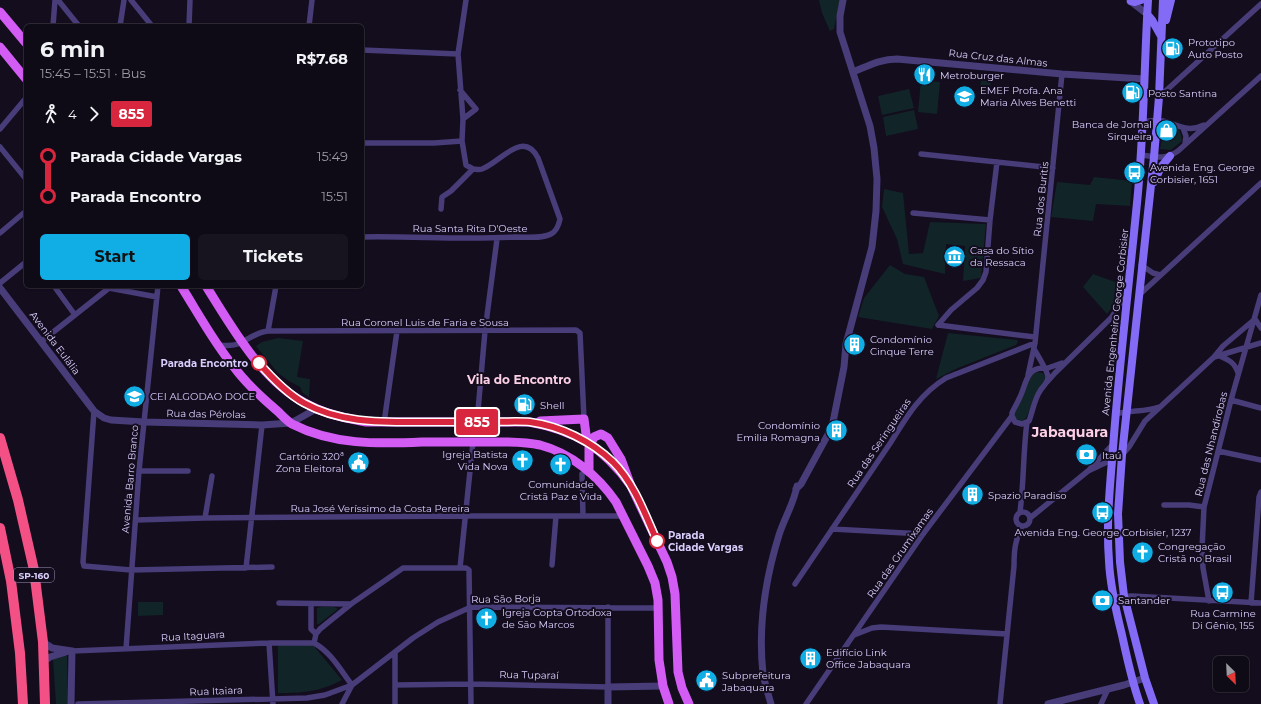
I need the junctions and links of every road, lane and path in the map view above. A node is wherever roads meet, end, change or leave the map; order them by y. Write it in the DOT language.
graph roads {
  1 [pos="55,0"];
  2 [pos="58,0"];
  3 [pos="124,0"];
  4 [pos="131,0"];
  5 [pos="190,0"];
  6 [pos="312,0"];
  7 [pos="466,0"];
  8 [pos="843,0"];
  9 [pos="1141,0"];
  10 [pos="1148,0"];
  11 [pos="1163,0"];
  12 [pos="1172,0"];
  13 [pos="1130,1"];
  14 [pos="1261,4"];
  15 [pos="0,12"];
  16 [pos="1147,14"];
  17 [pos="53,24"];
  18 [pos="77,24"];
  19 [pos="120,24"];
  20 [pos="150,24"];
  21 [pos="188,24"];
  22 [pos="309,24"];
  23 [pos="1162,36"];
  24 [pos="24,41"];
  25 [pos="0,47"];
  26 [pos="364,50"];
  27 [pos="458,54"];
  28 [pos="853,72"];
  29 [pos="1062,74"];
  30 [pos="1261,76"];
  31 [pos="24,77"];
  32 [pos="1144,79"];
  33 [pos="460,90"];
  34 [pos="1158,97"];
  35 [pos="24,100"];
  36 [pos="463,119"];
  37 [pos="1156,121"];
  38 [pos="1143,122"];
  39 [pos="1210,122"];
  40 [pos="1184,128"];
  41 [pos="0,129"];
  42 [pos="462,141"];
  43 [pos="364,142"];
  44 [pos="1185,144"];
  45 [pos="0,146"];
  46 [pos="921,154"];
  47 [pos="1141,155"];
  48 [pos="1170,156"];
  49 [pos="1154,157"];
  50 [pos="997,162"];
  51 [pos="1053,168"];
  52 [pos="473,169"];
  53 [pos="24,176"];
  54 [pos="1261,183"];
  55 [pos="1150,194"];
  56 [pos="441,209"];
  57 [pos="24,212"];
  58 [pos="913,213"];
  59 [pos="990,220"];
  60 [pos="0,233"];
  61 [pos="364,237"];
  62 [pos="497,239"];
  63 [pos="24,264"];
  64 [pos="1141,266"];
  65 [pos="1160,275"];
  66 [pos="0,283"];
  67 [pos="0,288"];
  68 [pos="55,288"];
  69 [pos="107,288"];
  70 [pos="113,288"];
  71 [pos="158,288"];
  72 [pos="182,288"];
  73 [pos="207,288"];
  74 [pos="276,288"];
  75 [pos="1128,293"];
  76 [pos="1261,295"];
  77 [pos="1138,296"];
  78 [pos="157,297"];
  79 [pos="75,315"];
  80 [pos="1111,318"];
  81 [pos="1126,318"];
  82 [pos="1255,319"];
  83 [pos="1261,328"];
  84 [pos="268,331"];
  85 [pos="396,331"];
  86 [pos="485,331"];
  87 [pos="42,341"];
  88 [pos="242,342"];
  89 [pos="1261,342"];
  90 [pos="1034,343"];
  91 [pos="219,345"];
  92 [pos="1246,347"];
  93 [pos="1217,356"];
  94 [pos="1066,362"];
  95 [pos="1044,369"];
  96 [pos="1238,373"];
  97 [pos="1028,375"];
  98 [pos="1047,382"];
  99 [pos="1231,400"];
  100 [pos="1161,406"];
  101 [pos="1261,408"];
  102 [pos="316,409"];
  103 [pos="94,411"];
  104 [pos="1127,411"];
  105 [pos="1142,411"];
  106 [pos="1116,414"];
  107 [pos="1012,416"];
  108 [pos="584,419"];
  109 [pos="1145,421"];
  110 [pos="144,422"];
  111 [pos="477,422"];
  112 [pos="529,422"];
  113 [pos="291,423"];
  114 [pos="384,423"];
  115 [pos="1025,423"];
  116 [pos="262,425"];
  117 [pos="0,438"];
  118 [pos="473,442"];
  119 [pos="588,443"];
  120 [pos="1113,444"];
  121 [pos="1218,451"];
  122 [pos="1122,455"];
  123 [pos="1112,460"];
  124 [pos="1261,460"];
  125 [pos="139,471"];
  126 [pos="188,471"];
  127 [pos="1088,471"];
  128 [pos="586,473"];
  129 [pos="212,476"];
  130 [pos="631,486"];
  131 [pos="1261,492"];
  132 [pos="1164,505"];
  133 [pos="1204,507"];
  134 [pos="1023,512"];
  135 [pos="465,516"];
  136 [pos="556,516"];
  137 [pos="583,516"];
  138 [pos="624,516"];
  139 [pos="205,518"];
  140 [pos="251,518"];
  141 [pos="1030,518"];
  142 [pos="136,520"];
  143 [pos="1022,526"];
  144 [pos="0,528"];
  145 [pos="832,529"];
  146 [pos="923,534"];
  147 [pos="552,565"];
  148 [pos="272,567"];
  149 [pos="246,568"];
  150 [pos="460,568"];
  151 [pos="131,570"];
  152 [pos="795,584"];
  153 [pos="1124,596"];
  154 [pos="1113,597"];
  155 [pos="1209,601"];
  156 [pos="279,603"];
  157 [pos="1251,603"];
  158 [pos="1261,603"];
  159 [pos="311,604"];
  160 [pos="351,604"];
  161 [pos="471,607"];
  162 [pos="608,607"];
  163 [pos="658,608"];
  164 [pos="316,634"];
  165 [pos="1007,634"];
  166 [pos="854,635"];
  167 [pos="43,642"];
  168 [pos="269,643"];
  169 [pos="314,643"];
  170 [pos="126,650"];
  171 [pos="72,651"];
  172 [pos="20,653"];
  173 [pos="395,653"];
  174 [pos="44,661"];
  175 [pos="1145,678"];
  176 [pos="1132,682"];
  177 [pos="470,684"];
  178 [pos="395,685"];
  179 [pos="352,686"];
  180 [pos="608,686"];
  181 [pos="663,686"];
  182 [pos="1108,689"];
  183 [pos="273,701"];
  184 [pos="16,704"];
  185 [pos="23,704"];
  186 [pos="45,704"];
  187 [pos="71,704"];
  188 [pos="78,704"];
  189 [pos="342,704"];
  190 [pos="395,704"];
  191 [pos="471,704"];
  192 [pos="608,704"];
  193 [pos="669,704"];
  194 [pos="689,704"];
  195 [pos="771,704"];
  196 [pos="806,704"];
  197 [pos="1000,704"];
  198 [pos="1048,704"];
  199 [pos="1101,704"];
  200 [pos="1140,704"];
  201 [pos="1154,704"];
  1 -- 17 [label="street"];
  2 -- 18 [label="street"];
  3 -- 19 [label="street"];
  4 -- 20 [label="street"];
  5 -- 21 [label="street"];
  6 -- 22 [label="street"];
  7 -- 27 [label="street"];
  8 -- 28 [label="street"];
  9 -- 13 [label="main road"];
  10 -- 16 [label="main road, Avenida Engenheiro George Corbisier"];
  11 -- 23 [label="main road, Avenida Engenheiro George Corbisier"];
  12 -- 23 [label="main road"];
  13 -- 16 [label="street"];
  14 -- 34 [label="street"];
  15 -- 24 [label="main road"];
  16 -- 23 [label="main road"];
  16 -- 32 [label="main road, Avenida Engenheiro George Corbisier"];
  23 -- 34 [label="main road, Avenida Engenheiro George Corbisier"];
  25 -- 31 [label="main road"];
  26 -- 27 [label="street"];
  27 -- 33 [label="street"];
  28 -- 29 [label="street, Rua Cruz das Almas"];
  28 -- 195 [label="street"];
  29 -- 32 [label="street, Rua Cruz das Almas"];
  29 -- 51 [label="street, Rua dos Buritis"];
  30 -- 39 [label="street"];
  32 -- 38 [label="main road, Avenida Engenheiro George Corbisier"];
  33 -- 36 [label="street"];
  33 -- 36 [label="street"];
  34 -- 37 [label="main road, Avenida Engenheiro George Corbisier"];
  35 -- 41 [label="street"];
  36 -- 42 [label="street"];
  37 -- 38 [label="street"];
  37 -- 40 [label="street"];
  37 -- 49 [label="main road, Avenida Engenheiro George Corbisier"];
  38 -- 47 [label="main road, Avenida Engenheiro George Corbisier"];
  39 -- 40 [label="street"];
  39 -- 44 [label="street"];
  40 -- 44 [label="street"];
  42 -- 43 [label="street"];
  42 -- 52 [label="street"];
  44 -- 48 [label="street"];
  45 -- 53 [label="street"];
  46 -- 50 [label="street"];
  47 -- 49 [label="street"];
  47 -- 75 [label="main road, Avenida Engenheiro George Corbisier"];
  48 -- 49 [label="street"];
  48 -- 55 [label="main road"];
  49 -- 55 [label="main road, Avenida Engenheiro George Corbisier"];
  50 -- 51 [label="street"];
  50 -- 59 [label="street"];
  51 -- 90 [label="street, Rua dos Buritis"];
  52 -- 56 [label="street"];
  52 -- 62 [label="street, Rua Santa Rita D'Oeste"];
  54 -- 65 [label="street"];
  55 -- 64 [label="main road, Avenida Engenheiro George Corbisier"];
  57 -- 60 [label="street"];
  58 -- 59 [label="street"];
  59 -- 90 [label="street"];
  61 -- 62 [label="street, Rua Santa Rita D'Oeste"];
  62 -- 86 [label="street"];
  63 -- 66 [label="street"];
  64 -- 65 [label="street"];
  64 -- 77 [label="main road, Avenida Engenheiro George Corbisier"];
  65 -- 77 [label="street"];
  67 -- 87 [label="street, Avenida Eulália"];
  68 -- 79 [label="street"];
  69 -- 79 [label="street"];
  70 -- 78 [label="street"];
  71 -- 78 [label="street, Avenida Barro Branco"];
  72 -- 91 [label="main road"];
  73 -- 88 [label="main road"];
  74 -- 84 [label="street"];
  75 -- 80 [label="street"];
  75 -- 81 [label="main road, Avenida Engenheiro George Corbisier"];
  76 -- 82 [label="street, Rua das Nhandirobas"];
  77 -- 104 [label="main road, Avenida Engenheiro George Corbisier"];
  78 -- 110 [label="street, Avenida Barro Branco"];
  79 -- 87 [label="street"];
  80 -- 81 [label="street"];
  80 -- 94 [label="street"];
  81 -- 106 [label="main road, Avenida Engenheiro George Corbisier"];
  82 -- 83 [label="street"];
  82 -- 92 [label="street, Rua das Nhandirobas"];
  82 -- 93 [label="street"];
  84 -- 85 [label="street, Rua Coronel Luis de Faria e Sousa"];
  84 -- 88 [label="street"];
  85 -- 86 [label="street, Rua Coronel Luis de Faria e Sousa"];
  85 -- 114 [label="street"];
  86 -- 108 [label="street, Rua Coronel Luis de Faria e Sousa"];
  86 -- 111 [label="street"];
  87 -- 103 [label="street, Avenida Eulália"];
  88 -- 91 [label="street"];
  88 -- 102 [label="main road"];
  89 -- 92 [label="street"];
  90 -- 95 [label="street"];
  90 -- 97 [label="street, Rua dos Buritis"];
  90 -- 145 [label="street, Rua das Seringueiras"];
  91 -- 113 [label="main road"];
  92 -- 93 [label="street"];
  92 -- 96 [label="street, Rua das Nhandirobas"];
  93 -- 96 [label="street"];
  93 -- 100 [label="street"];
  94 -- 95 [label="street"];
  94 -- 98 [label="street"];
  95 -- 97 [label="street"];
  95 -- 98 [label="street"];
  96 -- 99 [label="street, Rua das Nhandirobas"];
  97 -- 107 [label="street, Rua das Grumixamas"];
  98 -- 115 [label="street"];
  99 -- 101 [label="street"];
  99 -- 121 [label="street, Rua das Nhandirobas"];
  100 -- 105 [label="street"];
  100 -- 109 [label="street"];
  102 -- 113 [label="street, Rua das Pérolas"];
  102 -- 114 [label="main road"];
  103 -- 110 [label="street, Rua das Pérolas"];
  103 -- 151 [label="street"];
  104 -- 105 [label="street"];
  104 -- 106 [label="street"];
  104 -- 122 [label="main road, Avenida Engenheiro George Corbisier"];
  105 -- 109 [label="street"];
  106 -- 120 [label="main road, Avenida Engenheiro George Corbisier"];
  107 -- 115 [label="street"];
  107 -- 146 [label="street, Rua das Grumixamas"];
  108 -- 112 [label="main road"];
  108 -- 119 [label="main road"];
  109 -- 122 [label="street"];
  110 -- 116 [label="street, Rua das Pérolas"];
  110 -- 125 [label="street, Avenida Barro Branco"];
  111 -- 112 [label="main road"];
  111 -- 114 [label="main road"];
  112 -- 119 [label="main road"];
  113 -- 116 [label="street, Rua das Pérolas"];
  113 -- 118 [label="main road"];
  115 -- 134 [label="street"];
  116 -- 140 [label="street"];
  117 -- 167 [label="highway, SP-160"];
  118 -- 128 [label="main road"];
  118 -- 135 [label="street"];
  119 -- 128 [label="main road"];
  119 -- 130 [label="main road"];
  119 -- 130 [label="main road"];
  120 -- 123 [label="main road, Avenida Engenheiro George Corbisier"];
  120 -- 127 [label="street"];
  121 -- 124 [label="street"];
  121 -- 133 [label="street, Rua das Nhandirobas"];
  122 -- 123 [label="street"];
  122 -- 153 [label="main road, Avenida Engenheiro George Corbisier"];
  123 -- 127 [label="street"];
  123 -- 154 [label="main road, Avenida Engenheiro George Corbisier"];
  125 -- 126 [label="street"];
  125 -- 142 [label="street, Avenida Barro Branco"];
  127 -- 141 [label="street"];
  128 -- 137 [label="street"];
  128 -- 138 [label="main road"];
  129 -- 139 [label="street"];
  130 -- 194 [label="main road"];
  131 -- 157 [label="street"];
  132 -- 133 [label="street"];
  133 -- 155 [label="street, Rua das Nhandirobas"];
  134 -- 141 [label="street"];
  134 -- 143 [label="street"];
  135 -- 136 [label="street, Rua José Veríssimo da Costa Pereira"];
  135 -- 140 [label="street, Rua José Veríssimo da Costa Pereira"];
  135 -- 150 [label="street"];
  136 -- 137 [label="street, Rua José Veríssimo da Costa Pereira"];
  136 -- 147 [label="street"];
  137 -- 138 [label="street, Rua José Veríssimo da Costa Pereira"];
  138 -- 163 [label="main road"];
  139 -- 140 [label="street, Rua José Veríssimo da Costa Pereira"];
  139 -- 142 [label="street, Rua José Veríssimo da Costa Pereira"];
  140 -- 149 [label="street"];
  141 -- 143 [label="street"];
  142 -- 151 [label="street, Avenida Barro Branco"];
  143 -- 165 [label="street"];
  144 -- 172 [label="highway, SP-160"];
  145 -- 146 [label="street"];
  145 -- 152 [label="street, Rua das Seringueiras"];
  146 -- 166 [label="street, Rua das Grumixamas"];
  148 -- 149 [label="street"];
  149 -- 151 [label="street"];
  150 -- 160 [label="street"];
  150 -- 161 [label="street"];
  151 -- 170 [label="street, Avenida Barro Branco"];
  153 -- 154 [label="street"];
  153 -- 155 [label="street"];
  153 -- 175 [label="main road, Avenida Engenheiro George Corbisier"];
  154 -- 176 [label="main road, Avenida Engenheiro George Corbisier"];
  155 -- 157 [label="street"];
  156 -- 159 [label="street"];
  157 -- 158 [label="street"];
  159 -- 160 [label="street"];
  159 -- 164 [label="street"];
  160 -- 164 [label="street"];
  161 -- 162 [label="street, Rua São Borja"];
  161 -- 173 [label="street, Rua São Borja"];
  161 -- 177 [label="street"];
  162 -- 163 [label="street, Rua São Borja"];
  162 -- 180 [label="street"];
  163 -- 181 [label="main road"];
  164 -- 169 [label="street"];
  165 -- 166 [label="street"];
  165 -- 197 [label="street"];
  166 -- 196 [label="street, Rua das Grumixamas"];
  167 -- 171 [label="street, Rua Itaguara"];
  167 -- 174 [label="highway, SP-160"];
  168 -- 169 [label="street, Rua Itaguara"];
  168 -- 170 [label="street, Rua Itaguara"];
  168 -- 183 [label="street"];
  169 -- 179 [label="street"];
  170 -- 171 [label="street, Rua Itaguara"];
  171 -- 174 [label="street, Rua Itaguara"];
  171 -- 187 [label="street"];
  172 -- 184 [label="highway"];
  172 -- 185 [label="highway, SP-160"];
  173 -- 178 [label="street"];
  173 -- 179 [label="street, Rua São Borja"];
  174 -- 186 [label="highway, SP-160"];
  175 -- 176 [label="street"];
  175 -- 201 [label="main road, Avenida Engenheiro George Corbisier"];
  176 -- 182 [label="street"];
  176 -- 200 [label="main road, Avenida Engenheiro George Corbisier"];
  177 -- 178 [label="street, Rua Tuparaí"];
  177 -- 180 [label="street, Rua Tuparaí"];
  177 -- 191 [label="street"];
  178 -- 190 [label="street"];
  179 -- 183 [label="street, Rua Itaiara"];
  179 -- 189 [label="street, Rua São Borja"];
  180 -- 181 [label="street, Rua Tuparaí"];
  180 -- 192 [label="street"];
  181 -- 193 [label="main road"];
  182 -- 198 [label="street"];
  182 -- 199 [label="street"];
  183 -- 188 [label="street, Rua Itaiara"];
}
